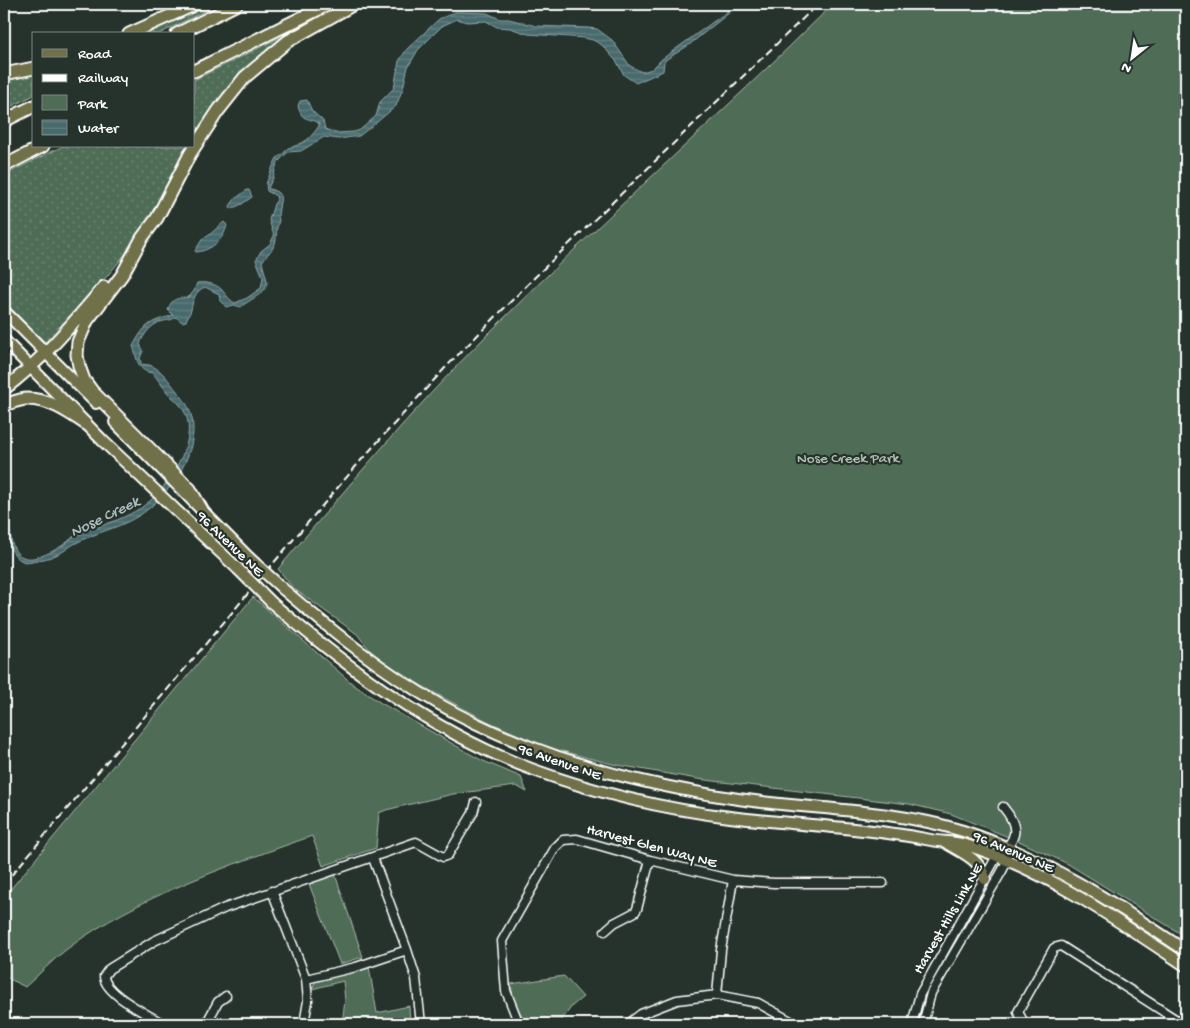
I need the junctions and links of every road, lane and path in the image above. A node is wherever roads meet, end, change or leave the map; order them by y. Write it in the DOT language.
graph roads {
  1 [pos="196,4"];
  2 [pos="237,4"];
  3 [pos="329,4"];
  4 [pos="354,4"];
  5 [pos="133,32"];
  6 [pos="181,32"];
  7 [pos="32,64"];
  8 [pos="4,68"];
  9 [pos="32,68"];
  10 [pos="195,71"];
  11 [pos="4,74"];
  12 [pos="32,107"];
  13 [pos="4,121"];
  14 [pos="195,146"];
  15 [pos="38,148"];
  16 [pos="194,148"];
  17 [pos="4,166"];
  18 [pos="130,257"];
  19 [pos="4,311"];
  20 [pos="4,340"];
  21 [pos="46,353"];
  22 [pos="32,368"];
  23 [pos="4,389"];
  24 [pos="4,405"];
  25 [pos="86,424"];
  26 [pos="142,445"];
  27 [pos="202,510"];
  28 [pos="733,798"];
  29 [pos="476,802"];
  30 [pos="1003,807"];
  31 [pos="732,817"];
  32 [pos="945,843"];
  33 [pos="1008,848"];
  34 [pos="997,856"];
  35 [pos="373,858"];
  36 [pos="650,860"];
  37 [pos="1007,861"];
  38 [pos="985,878"];
  39 [pos="733,880"];
  40 [pos="882,883"];
  41 [pos="272,891"];
  42 [pos="605,931"];
  43 [pos="407,950"];
  44 [pos="1186,951"];
  45 [pos="1186,966"];
  46 [pos="306,979"];
  47 [pos="717,995"];
  48 [pos="226,996"];
  49 [pos="516,1023"];
  50 [pos="164,1024"];
  51 [pos="206,1024"];
  52 [pos="304,1024"];
  53 [pos="421,1024"];
  54 [pos="628,1024"];
  55 [pos="796,1024"];
  56 [pos="912,1024"];
  57 [pos="923,1024"];
  58 [pos="1028,1024"];
  59 [pos="1183,1024"];
  1 -- 5 [label="highway"];
  2 -- 6 [label="highway"];
  3 -- 10 [label="highway"];
  4 -- 14 [label="highway"];
  7 -- 8 [label="highway"];
  9 -- 11 [label="highway"];
  12 -- 13 [label="highway"];
  15 -- 17 [label="highway"];
  16 -- 18 [label="highway"];
  18 -- 21 [label="highway"];
  18 -- 26 [label="highway"];
  19 -- 21 [label="main road"];
  20 -- 22 [label="main road, 96 Avenue NE"];
  21 -- 22 [label="highway"];
  21 -- 26 [label="main road"];
  22 -- 23 [label="highway"];
  22 -- 25 [label="main road, 96 Avenue NE"];
  24 -- 25 [label="highway"];
  25 -- 31 [label="main road, 96 Avenue NE, bridge"];
  26 -- 27 [label="highway"];
  27 -- 28 [label="main road, 96 Avenue NE, bridge"];
  28 -- 31 [label="main road"];
  28 -- 33 [label="main road, 96 Avenue NE"];
  29 -- 35 [label="street"];
  30 -- 33 [label="street"];
  31 -- 32 [label="main road, 96 Avenue NE"];
  32 -- 34 [label="main road, 96 Avenue NE"];
  32 -- 38 [label="main road"];
  33 -- 34 [label="street, Harvest Hills Link NE"];
  33 -- 37 [label="street, Harvest Hills Link NE"];
  33 -- 44 [label="main road, 96 Avenue NE"];
  34 -- 37 [label="main road, 96 Avenue NE"];
  34 -- 38 [label="street, Harvest Hills Link NE"];
  35 -- 41 [label="street"];
  35 -- 43 [label="street"];
  36 -- 39 [label="street, Harvest Glen Way NE"];
  36 -- 42 [label="street"];
  36 -- 49 [label="street, Harvest Glen Way NE"];
  37 -- 45 [label="main road, 96 Avenue NE"];
  37 -- 57 [label="street, Harvest Hills Link NE"];
  38 -- 56 [label="street, Harvest Hills Link NE"];
  39 -- 40 [label="street"];
  39 -- 47 [label="street, Harvest Glen Way NE"];
  41 -- 46 [label="street"];
  41 -- 50 [label="street"];
  43 -- 46 [label="street"];
  43 -- 53 [label="street"];
  46 -- 52 [label="street"];
  47 -- 54 [label="street"];
  47 -- 55 [label="street"];
  48 -- 51 [label="street"];
  58 -- 59 [label="street"];
}
